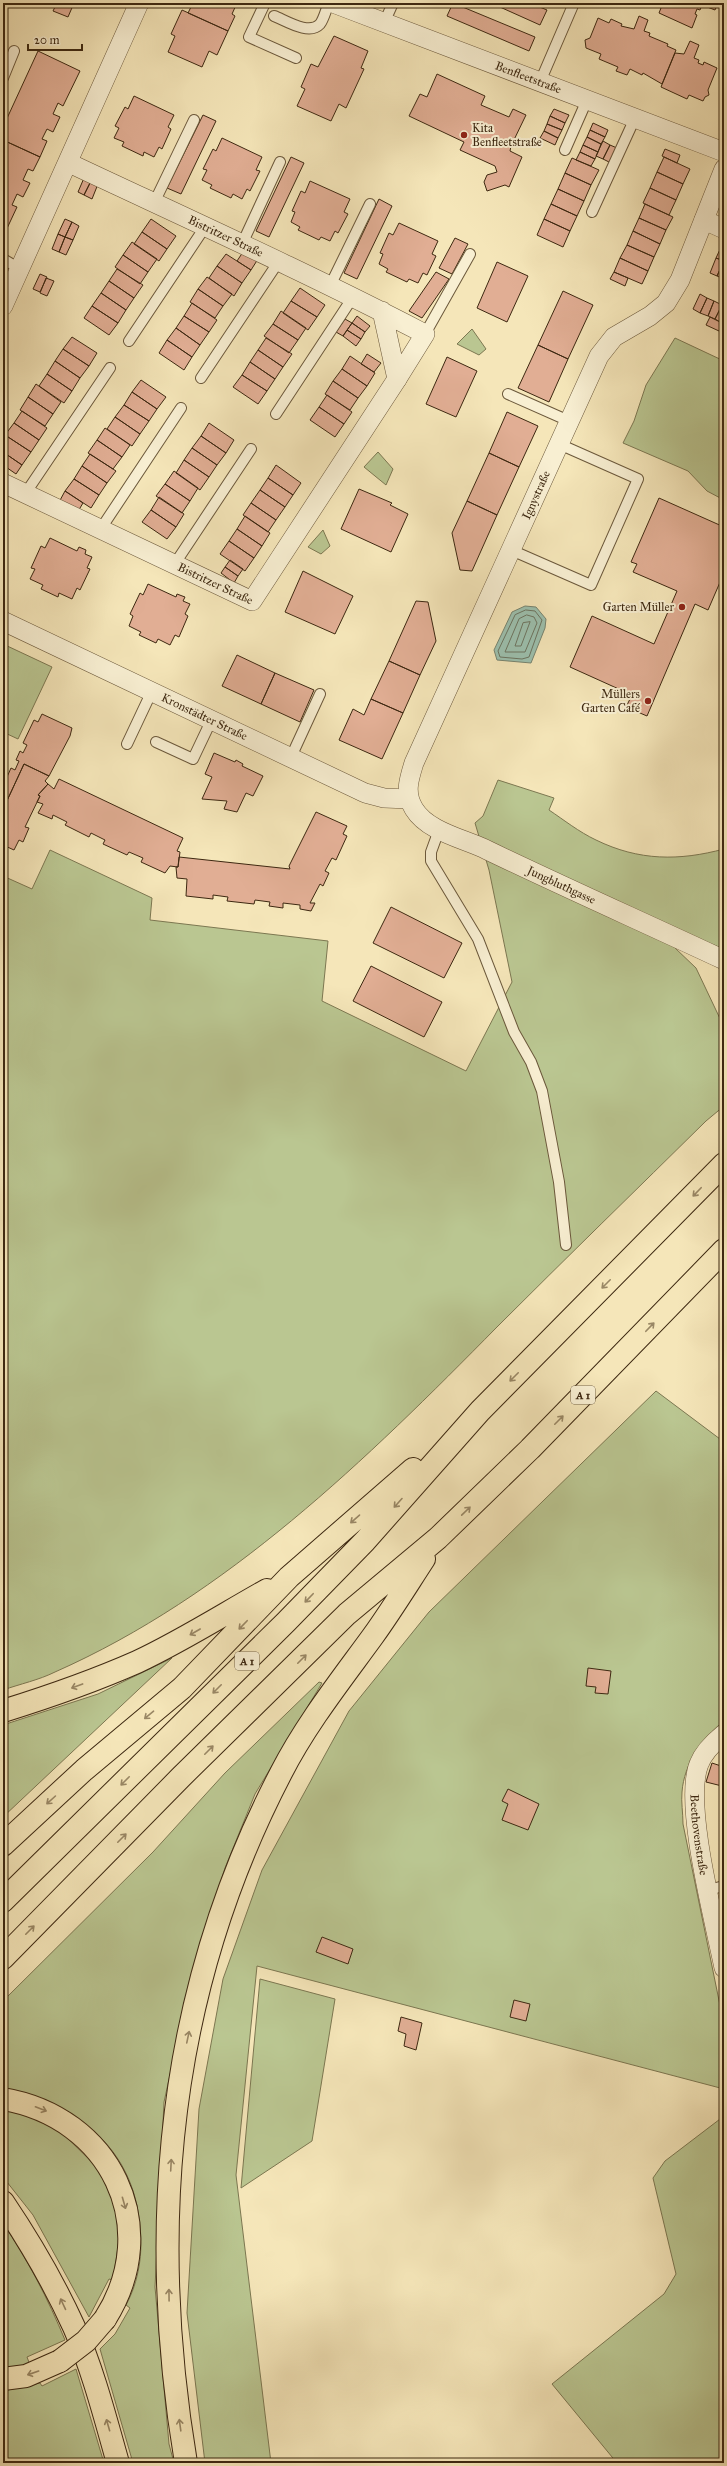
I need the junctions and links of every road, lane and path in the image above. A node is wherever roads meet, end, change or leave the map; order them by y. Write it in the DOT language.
graph roads {
  1 [pos="139,3"];
  2 [pos="265,3"];
  3 [pos="329,3"];
  4 [pos="333,3"];
  5 [pos="393,3"];
  6 [pos="574,3"];
  7 [pos="274,16"];
  8 [pos="384,23"];
  9 [pos="14,51"];
  10 [pos="296,58"];
  11 [pos="3,78"];
  12 [pos="540,82"];
  13 [pos="587,100"];
  14 [pos="636,118"];
  15 [pos="194,120"];
  16 [pos="565,150"];
  17 [pos="724,152"];
  18 [pos="280,162"];
  19 [pos="69,163"];
  20 [pos="724,169"];
  21 [pos="154,203"];
  22 [pos="370,204"];
  23 [pos="592,212"];
  24 [pos="704,220"];
  25 [pos="205,227"];
  26 [pos="724,229"];
  27 [pos="242,244"];
  28 [pos="470,254"];
  29 [pos="3,260"];
  30 [pos="279,261"];
  31 [pos="20,269"];
  32 [pos="330,286"];
  33 [pos="353,298"];
  34 [pos="3,306"];
  35 [pos="382,311"];
  36 [pos="425,334"];
  37 [pos="129,341"];
  38 [pos="110,368"];
  39 [pos="201,378"];
  40 [pos="398,378"];
  41 [pos="508,394"];
  42 [pos="181,408"];
  43 [pos="276,414"];
  44 [pos="570,420"];
  45 [pos="559,444"];
  46 [pos="251,449"];
  47 [pos="3,483"];
  48 [pos="25,494"];
  49 [pos="100,530"];
  50 [pos="511,550"];
  51 [pos="174,565"];
  52 [pos="3,621"];
  53 [pos="152,691"];
  54 [pos="320,694"];
  55 [pos="212,720"];
  56 [pos="156,742"];
  57 [pos="127,744"];
  58 [pos="291,757"];
  59 [pos="409,799"];
  60 [pos="440,830"];
  61 [pos="724,960"];
  62 [pos="724,1164"];
  63 [pos="566,1245"];
  64 [pos="724,1250"];
  65 [pos="480,1411"];
  66 [pos="438,1538"];
  67 [pos="289,1577"];
  68 [pos="3,1711"];
  69 [pos="724,1734"];
  70 [pos="3,1844"];
  71 [pos="716,1888"];
  72 [pos="3,1900"];
  73 [pos="3,1958"];
  74 [pos="724,1968"];
  75 [pos="3,2100"];
  76 [pos="3,2202"];
  77 [pos="3,2379"];
  78 [pos="118,2463"];
  79 [pos="186,2463"];
  1 -- 19 [label="street"];
  2 -- 10 [label="lane"];
  3 -- 7 [label="lane"];
  4 -- 8 [label="street, Benfleetstraße"];
  5 -- 8 [label="lane"];
  6 -- 12 [label="lane"];
  8 -- 12 [label="street, Benfleetstraße"];
  9 -- 11 [label="lane"];
  12 -- 13 [label="street, Benfleetstraße"];
  13 -- 14 [label="street, Benfleetstraße"];
  13 -- 16 [label="lane"];
  14 -- 17 [label="street, Benfleetstraße"];
  14 -- 23 [label="lane"];
  15 -- 21 [label="lane"];
  18 -- 27 [label="lane"];
  19 -- 21 [label="street, Bistritzer Straße"];
  19 -- 31 [label="street"];
  20 -- 24 [label="street, Ignystraße"];
  21 -- 25 [label="street, Bistritzer Straße"];
  22 -- 32 [label="lane"];
  24 -- 26 [label="street"];
  24 -- 44 [label="street, Ignystraße"];
  25 -- 27 [label="street, Bistritzer Straße"];
  25 -- 37 [label="lane"];
  27 -- 30 [label="street, Bistritzer Straße"];
  28 -- 36 [label="lane"];
  29 -- 31 [label="lane"];
  30 -- 32 [label="street, Bistritzer Straße"];
  30 -- 39 [label="lane"];
  31 -- 34 [label="street"];
  32 -- 33 [label="street, Bistritzer Straße"];
  33 -- 35 [label="street, Bistritzer Straße"];
  33 -- 43 [label="lane"];
  35 -- 36 [label="street, Bistritzer Straße"];
  35 -- 40 [label="street"];
  36 -- 40 [label="street, Bistritzer Straße"];
  38 -- 48 [label="lane"];
  40 -- 51 [label="street, Bistritzer Straße"];
  41 -- 44 [label="lane"];
  42 -- 49 [label="lane"];
  44 -- 45 [label="street, Ignystraße"];
  45 -- 50 [label="street, Ignystraße"];
  45 -- 50 [label="lane"];
  46 -- 51 [label="lane"];
  47 -- 48 [label="street, Bistritzer Straße"];
  48 -- 49 [label="street, Bistritzer Straße"];
  49 -- 51 [label="street, Bistritzer Straße"];
  50 -- 59 [label="street, Ignystraße"];
  52 -- 53 [label="street, Kronstädter Straße"];
  53 -- 55 [label="street, Kronstädter Straße"];
  53 -- 57 [label="lane"];
  54 -- 58 [label="lane"];
  55 -- 56 [label="lane"];
  55 -- 58 [label="street, Kronstädter Straße"];
  58 -- 59 [label="street, Kronstädter Straße"];
  59 -- 60 [label="street, Jungbluthgasse"];
  60 -- 61 [label="street, Jungbluthgasse"];
  60 -- 63 [label="lane"];
  62 -- 65 [label="highway, A 1, one-way"];
  66 -- 64 [label="highway, A 1, one-way"];
  65 -- 67 [label="highway, one-way"];
  65 -- 72 [label="highway, A 1, one-way"];
  73 -- 66 [label="highway, A 1, one-way"];
  79 -- 66 [label="highway, one-way"];
  67 -- 68 [label="highway, one-way"];
  67 -- 70 [label="highway, one-way"];
  69 -- 71 [label="street, Beethovenstraße"];
  71 -- 74 [label="street, Beethovenstraße"];
  75 -- 77 [label="highway, one-way, bridge"];
  78 -- 76 [label="highway, one-way"];
}
